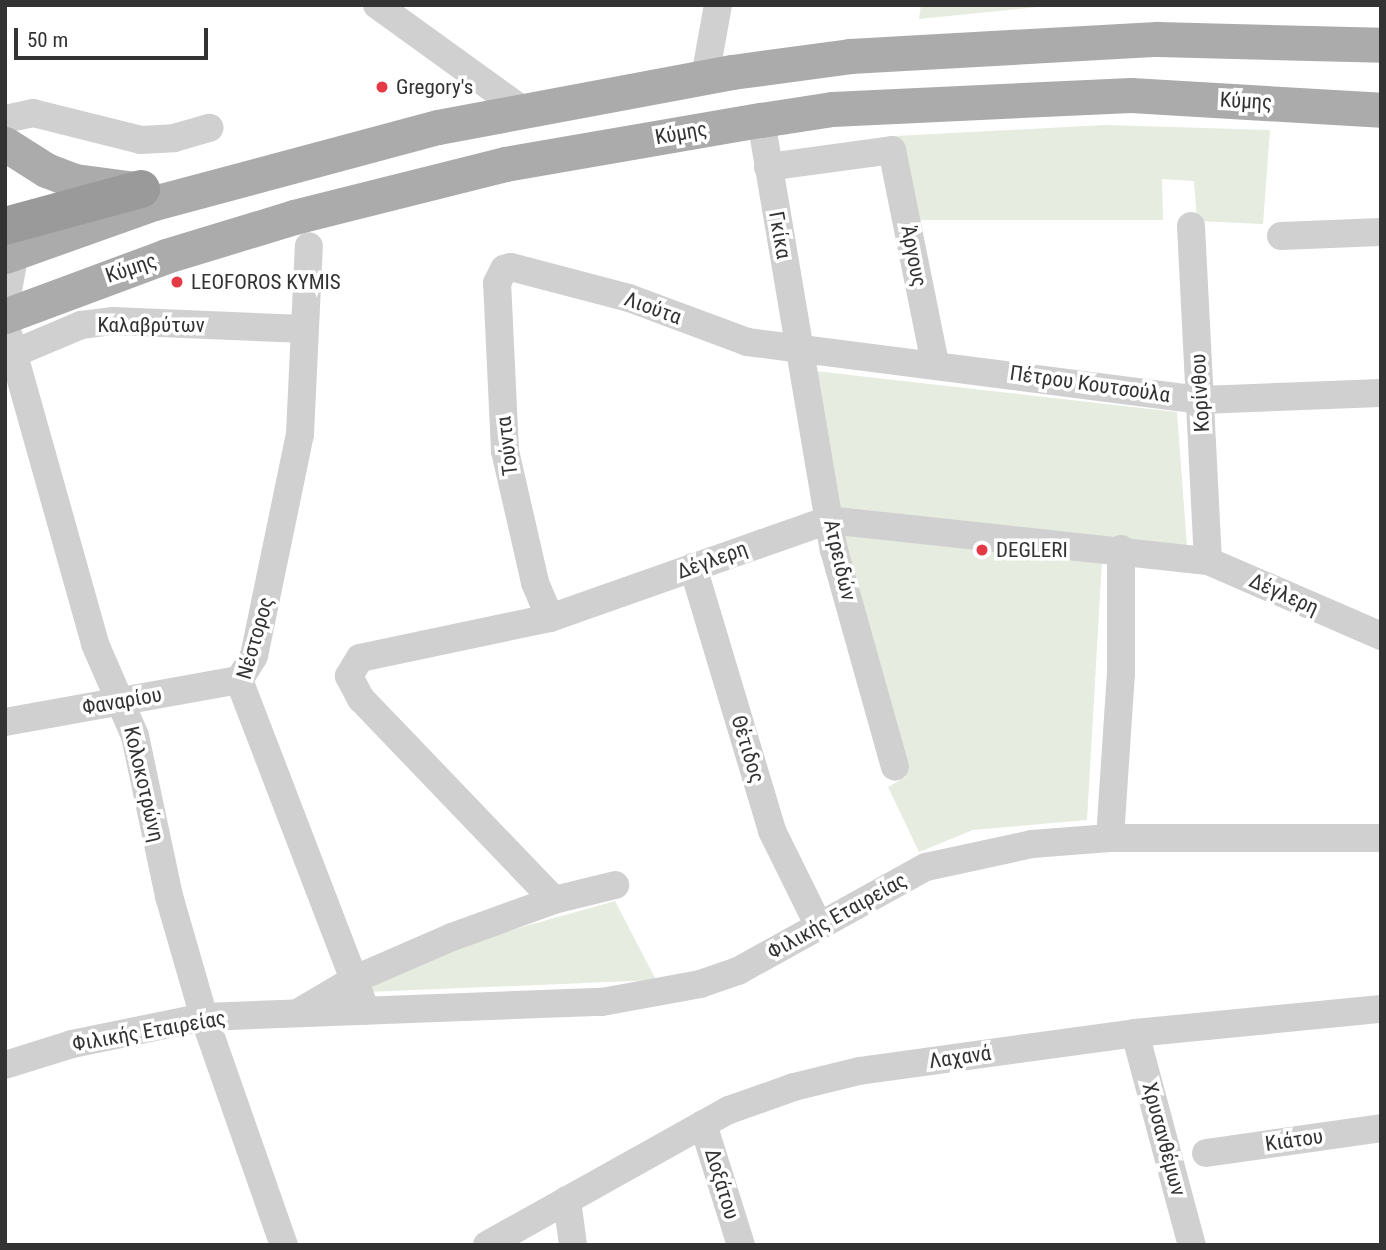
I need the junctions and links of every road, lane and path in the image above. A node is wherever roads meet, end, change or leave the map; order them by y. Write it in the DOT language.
graph roads {
  1 [pos="377,5"];
  2 [pos="718,5"];
  3 [pos="1381,45"];
  4 [pos="705,77"];
  5 [pos="1381,110"];
  6 [pos="524,111"];
  7 [pos="5,118"];
  8 [pos="761,120"];
  9 [pos="210,128"];
  10 [pos="5,144"];
  11 [pos="768,166"];
  12 [pos="231,181"];
  13 [pos="141,189"];
  14 [pos="1191,226"];
  15 [pos="1381,232"];
  16 [pos="1281,236"];
  17 [pos="7,237"];
  18 [pos="309,246"];
  19 [pos="504,269"];
  20 [pos="5,306"];
  21 [pos="5,316"];
  22 [pos="5,323"];
  23 [pos="304,329"];
  24 [pos="801,349"];
  25 [pos="10,355"];
  26 [pos="935,363"];
  27 [pos="1381,393"];
  28 [pos="1201,400"];
  29 [pos="829,520"];
  30 [pos="1121,549"];
  31 [pos="1208,561"];
  32 [pos="693,567"];
  33 [pos="551,618"];
  34 [pos="1381,636"];
  35 [pos="239,680"];
  36 [pos="123,700"];
  37 [pos="5,722"];
  38 [pos="895,767"];
  39 [pos="1110,838"];
  40 [pos="1381,838"];
  41 [pos="615,885"];
  42 [pos="554,900"];
  43 [pos="818,925"];
  44 [pos="355,979"];
  45 [pos="1381,1009"];
  46 [pos="366,1010"];
  47 [pos="297,1013"];
  48 [pos="204,1017"];
  49 [pos="1135,1033"];
  50 [pos="5,1065"];
  51 [pos="703,1124"];
  52 [pos="1381,1128"];
  53 [pos="1206,1153"];
  54 [pos="567,1200"];
  55 [pos="284,1245"];
  56 [pos="487,1245"];
  57 [pos="573,1245"];
  58 [pos="741,1245"];
  59 [pos="1192,1245"];
  1 -- 6 [label="street"];
  2 -- 4 [label="street"];
  3 -- 4 [label="main road"];
  4 -- 6 [label="main road"];
  5 -- 8 [label="main road, Κύμης"];
  6 -- 12 [label="main road"];
  7 -- 9 [label="street"];
  8 -- 11 [label="street, Γκίκα"];
  8 -- 21 [label="main road, Κύμης"];
  10 -- 13 [label="main road"];
  11 -- 24 [label="street, Γκίκα"];
  11 -- 26 [label="street, Άργους"];
  12 -- 13 [label="main road"];
  12 -- 17 [label="main road"];
  13 -- 17 [label="highway"];
  14 -- 28 [label="street, Κορίνθου"];
  15 -- 16 [label="street"];
  17 -- 20 [label="street"];
  18 -- 23 [label="street, Νέστορος"];
  19 -- 24 [label="street, Λιούτα"];
  19 -- 33 [label="street, Τούντα"];
  22 -- 25 [label="street, Κολοκοτρώνη"];
  23 -- 25 [label="street, Καλαβρύτων"];
  23 -- 35 [label="street, Νέστορος"];
  24 -- 26 [label="street, Πέτρου Κουτσούλα"];
  24 -- 29 [label="street, Ατρειδών"];
  25 -- 36 [label="street, Κολοκοτρώνη"];
  26 -- 28 [label="street, Πέτρου Κουτσούλα"];
  27 -- 28 [label="street, Πέτρου Κουτσούλα"];
  28 -- 31 [label="street, Κορίνθου"];
  29 -- 30 [label="street, Δέγλερη"];
  29 -- 32 [label="street, Δέγλερη"];
  29 -- 38 [label="street, Ατρειδών"];
  30 -- 31 [label="street, Δέγλερη"];
  30 -- 39 [label="street"];
  31 -- 34 [label="street, Δέγλερη"];
  32 -- 33 [label="street, Δέγλερη"];
  32 -- 43 [label="street, Θέτιδος"];
  33 -- 42 [label="street, Δέγλερη"];
  35 -- 36 [label="street, Φαναρίου"];
  35 -- 44 [label="street, Νέστορος"];
  36 -- 37 [label="street, Φαναρίου"];
  36 -- 48 [label="street, Κολοκοτρώνη"];
  39 -- 40 [label="street, Φιλικής Εταιρείας"];
  39 -- 43 [label="street, Φιλικής Εταιρείας"];
  41 -- 42 [label="street, Φιλικής Εταιρείας"];
  42 -- 44 [label="street, Φιλικής Εταιρείας"];
  43 -- 46 [label="street, Φιλικής Εταιρείας"];
  44 -- 46 [label="street, Νέστορος"];
  44 -- 47 [label="street, Φιλικής Εταιρείας"];
  45 -- 49 [label="street, Λαχανά"];
  46 -- 47 [label="street, Φιλικής Εταιρείας"];
  47 -- 48 [label="street, Φιλικής Εταιρείας"];
  48 -- 50 [label="street, Φιλικής Εταιρείας"];
  48 -- 55 [label="street, Κολοκοτρώνη"];
  49 -- 51 [label="street, Λαχανά"];
  49 -- 59 [label="street, Χρυσανθέμων"];
  51 -- 54 [label="street, Λαχανά"];
  51 -- 58 [label="street, Δοξάτου"];
  52 -- 53 [label="street, Κιάτου"];
  54 -- 56 [label="street, Λαχανά"];
  54 -- 57 [label="street"];
}
